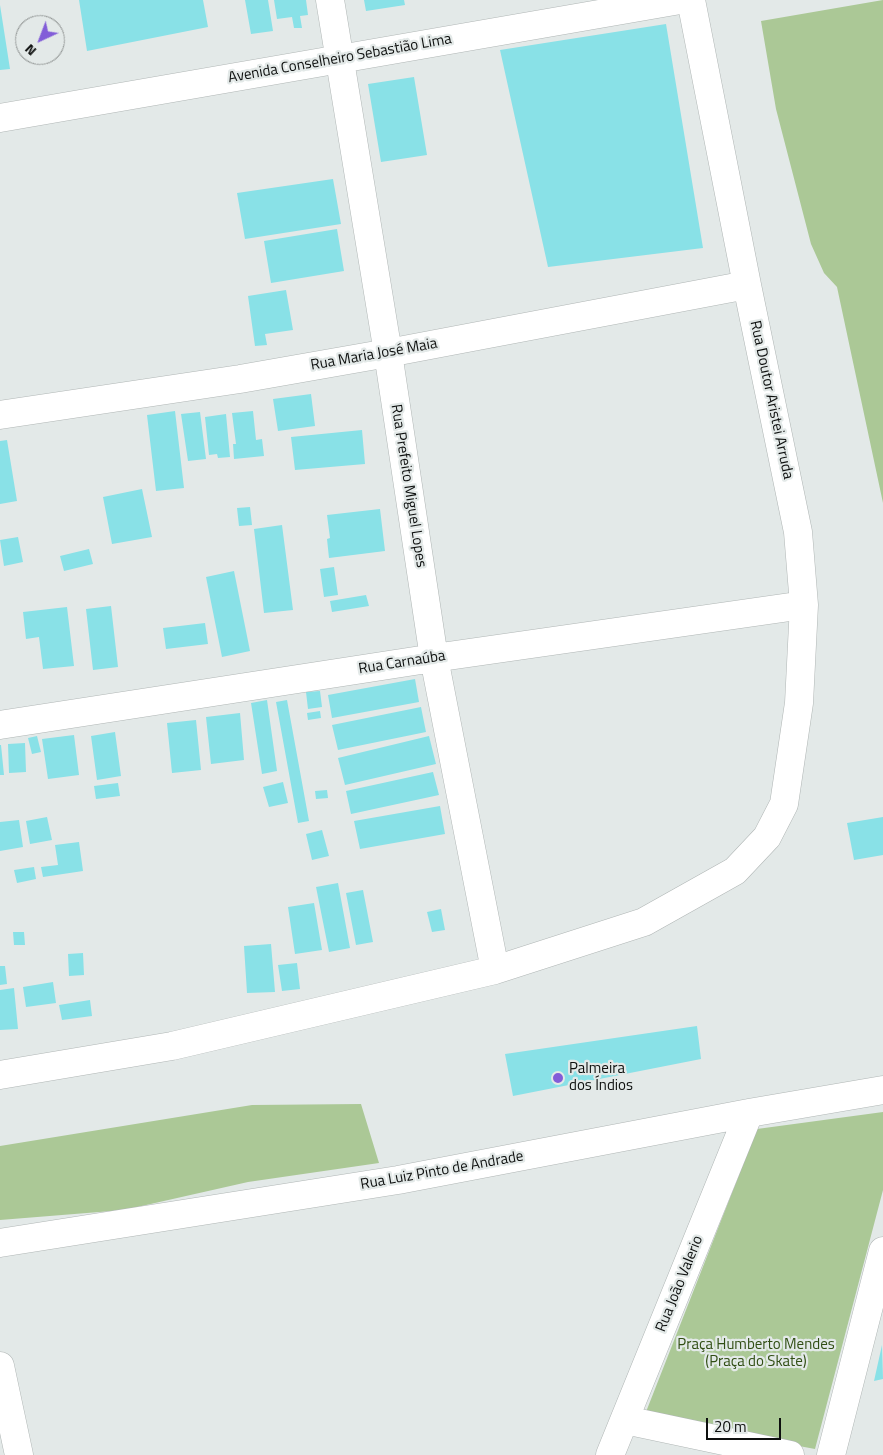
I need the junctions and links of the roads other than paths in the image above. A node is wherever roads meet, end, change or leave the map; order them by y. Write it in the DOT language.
graph roads {
  1 [pos="330,0"];
  2 [pos="680,0"];
  3 [pos="691,0"];
  4 [pos="340,58"];
  5 [pos="0,118"];
  6 [pos="747,285"];
  7 [pos="388,353"];
  8 [pos="0,415"];
  9 [pos="804,605"];
  10 [pos="434,658"];
  11 [pos="0,726"];
  12 [pos="495,970"];
  13 [pos="0,1074"];
  14 [pos="883,1090"];
  15 [pos="749,1113"];
  16 [pos="0,1243"];
  17 [pos="883,1251"];
  18 [pos="0,1366"];
  19 [pos="625,1420"];
  20 [pos="19,1455"];
  21 [pos="610,1455"];
  22 [pos="790,1455"];
  23 [pos="831,1455"];
  1 -- 4 [label="street, Rua Prefeito Miguel Lopes"];
  2 -- 4 [label="street, Avenida Conselheiro Sebastião Lima"];
  3 -- 6 [label="street, Rua Doutor Aristei Arruda"];
  4 -- 5 [label="street, Avenida Conselheiro Sebastião Lima"];
  4 -- 7 [label="street, Rua Prefeito Miguel Lopes"];
  6 -- 7 [label="street, Rua Maria José Maia"];
  6 -- 9 [label="street, Rua Doutor Aristei Arruda"];
  7 -- 8 [label="street, Rua Maria José Maia"];
  7 -- 10 [label="street, Rua Prefeito Miguel Lopes"];
  9 -- 10 [label="street, Rua Carnaúba"];
  9 -- 12 [label="street, Rua Doutor Aristei Arruda"];
  10 -- 11 [label="street, Rua Carnaúba"];
  10 -- 12 [label="street, Rua Prefeito Miguel Lopes"];
  12 -- 13 [label="street"];
  14 -- 15 [label="street, Rua Luiz Pinto de Andrade"];
  15 -- 16 [label="street, Rua Luiz Pinto de Andrade"];
  15 -- 19 [label="street, Rua João Valerio"];
  17 -- 23 [label="street"];
  18 -- 20 [label="street"];
  19 -- 21 [label="street, Rua João Valerio"];
  19 -- 22 [label="street"];
}
